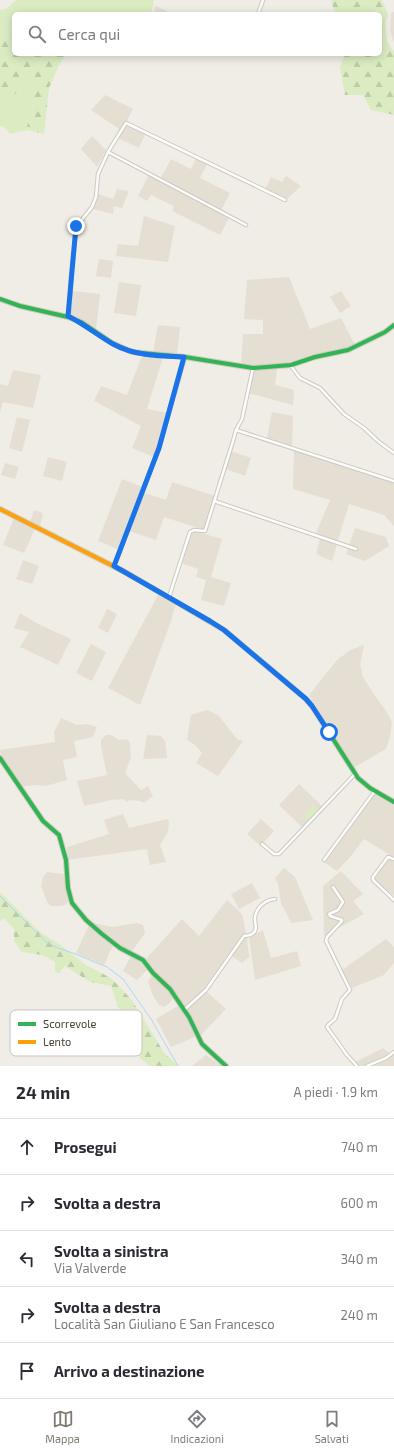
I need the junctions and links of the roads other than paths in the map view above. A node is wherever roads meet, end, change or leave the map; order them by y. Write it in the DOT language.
graph roads {
  1 [pos="263,0"];
  2 [pos="259,12"];
  3 [pos="108,152"];
  4 [pos="285,200"];
  5 [pos="246,225"];
  6 [pos="0,299"];
  7 [pos="68,316"];
  8 [pos="394,325"];
  9 [pos="184,357"];
  10 [pos="290,365"];
  11 [pos="254,368"];
  12 [pos="236,430"];
  13 [pos="394,453"];
  14 [pos="394,481"];
  15 [pos="214,501"];
  16 [pos="0,509"];
  17 [pos="356,548"];
  18 [pos="114,566"];
  19 [pos="168,597"];
  20 [pos="0,758"];
  21 [pos="355,774"];
  22 [pos="375,791"];
  23 [pos="394,802"];
  24 [pos="262,844"];
  25 [pos="394,859"];
  26 [pos="324,860"];
  27 [pos="333,887"];
  28 [pos="275,899"];
  29 [pos="394,900"];
  30 [pos="184,1010"];
  31 [pos="394,1052"];
  32 [pos="226,1066"];
  33 [pos="357,1066"];
  34 [pos="367,1066"];
  1 -- 2 [label="street"];
  3 -- 4 [label="street"];
  3 -- 5 [label="street"];
  3 -- 7 [label="street"];
  6 -- 7 [label="street"];
  7 -- 9 [label="street"];
  8 -- 10 [label="street"];
  9 -- 11 [label="street"];
  9 -- 18 [label="street"];
  10 -- 11 [label="street"];
  10 -- 13 [label="street"];
  11 -- 12 [label="street"];
  12 -- 14 [label="street"];
  12 -- 15 [label="street"];
  15 -- 17 [label="street"];
  15 -- 19 [label="street"];
  16 -- 18 [label="street"];
  18 -- 19 [label="street"];
  19 -- 21 [label="street"];
  20 -- 30 [label="street"];
  21 -- 22 [label="street"];
  21 -- 24 [label="street"];
  22 -- 23 [label="street"];
  22 -- 26 [label="street"];
  25 -- 29 [label="street"];
  27 -- 33 [label="street"];
  28 -- 30 [label="street"];
  30 -- 32 [label="street"];
  31 -- 34 [label="street"];
}
